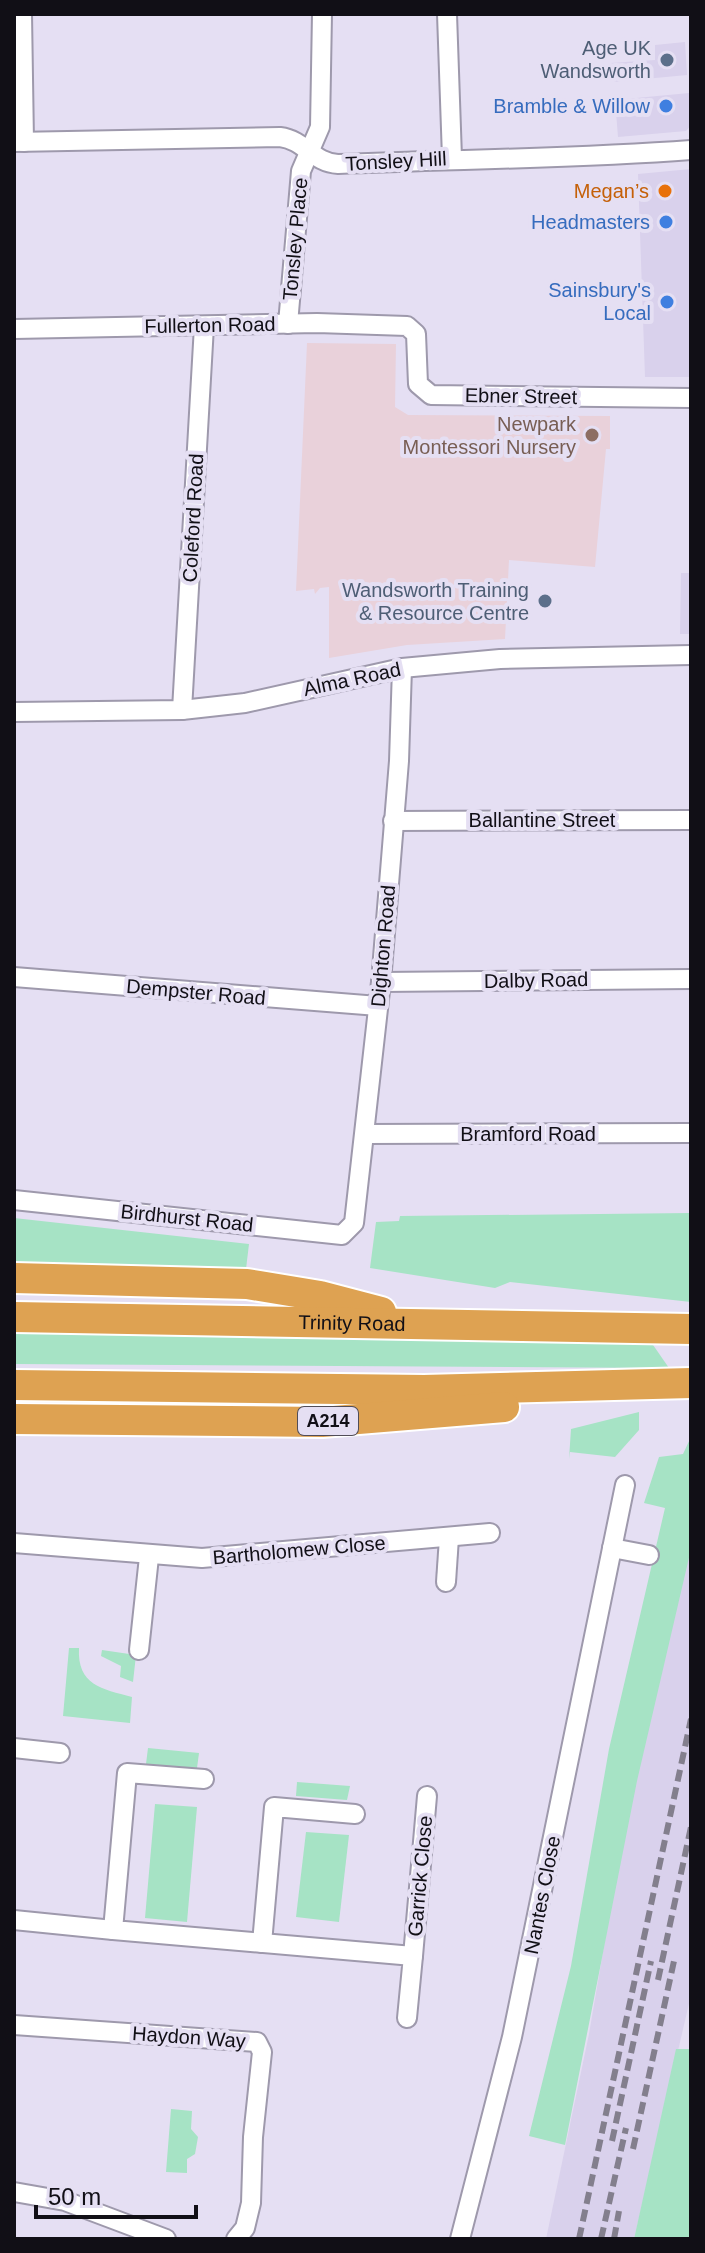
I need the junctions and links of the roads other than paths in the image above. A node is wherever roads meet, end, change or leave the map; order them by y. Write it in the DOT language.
graph roads {
  1 [pos="22,14"];
  2 [pos="322,14"];
  3 [pos="447,14"];
  4 [pos="19,142"];
  5 [pos="308,150"];
  6 [pos="691,150"];
  7 [pos="452,158"];
  8 [pos="288,324"];
  9 [pos="204,326"];
  10 [pos="407,326"];
  11 [pos="14,329"];
  12 [pos="691,398"];
  13 [pos="691,655"];
  14 [pos="402,668"];
  15 [pos="182,710"];
  16 [pos="14,712"];
  17 [pos="691,820"];
  18 [pos="393,821"];
  19 [pos="14,977"];
  20 [pos="691,979"];
  21 [pos="381,982"];
  22 [pos="378,1006"];
  23 [pos="691,1133"];
  24 [pos="365,1134"];
  25 [pos="14,1200"];
  26 [pos="354,1223"];
  27 [pos="14,1278"];
  28 [pos="14,1317"];
  29 [pos="433,1325"];
  30 [pos="691,1329"];
  31 [pos="640,1383"];
  32 [pos="691,1383"];
  33 [pos="14,1385"];
  34 [pos="14,1419"];
  35 [pos="625,1485"];
  36 [pos="490,1533"];
  37 [pos="449,1538"];
  38 [pos="14,1543"];
  39 [pos="612,1548"];
  40 [pos="649,1555"];
  41 [pos="149,1557"];
  42 [pos="446,1582"];
  43 [pos="139,1650"];
  44 [pos="14,1748"];
  45 [pos="60,1753"];
  46 [pos="204,1779"];
  47 [pos="427,1796"];
  48 [pos="355,1814"];
  49 [pos="14,1920"];
  50 [pos="113,1930"];
  51 [pos="262,1943"];
  52 [pos="413,1956"];
  53 [pos="407,2018"];
  54 [pos="14,2025"];
  55 [pos="14,2192"];
  56 [pos="166,2239"];
  57 [pos="236,2239"];
  58 [pos="460,2239"];
  1 -- 4 [label="street"];
  2 -- 5 [label="street, Tonsley Place"];
  3 -- 7 [label="street"];
  4 -- 5 [label="street, Tonsley Hill"];
  5 -- 7 [label="street, Tonsley Hill"];
  5 -- 8 [label="street, Tonsley Place"];
  6 -- 7 [label="street, Tonsley Hill"];
  8 -- 9 [label="street, Fullerton Road"];
  8 -- 10 [label="street, Fullerton Road"];
  9 -- 11 [label="street, Fullerton Road"];
  9 -- 15 [label="street, Coleford Road"];
  10 -- 12 [label="street, Ebner Street"];
  13 -- 14 [label="street, Alma Road"];
  14 -- 15 [label="street, Alma Road"];
  14 -- 18 [label="street, Dighton Road"];
  15 -- 16 [label="street, Alma Road"];
  17 -- 18 [label="street, Ballantine Street"];
  18 -- 21 [label="street, Dighton Road"];
  19 -- 22 [label="street, Dempster Road"];
  20 -- 21 [label="street, Dalby Road"];
  21 -- 22 [label="street, Dighton Road"];
  22 -- 24 [label="street, Dighton Road"];
  23 -- 24 [label="street, Bramford Road"];
  24 -- 26 [label="street, Dighton Road"];
  25 -- 26 [label="street, Birdhurst Road"];
  27 -- 29 [label="highway"];
  28 -- 29 [label="highway, Trinity Road"];
  29 -- 30 [label="highway, Trinity Road"];
  31 -- 32 [label="highway, A214"];
  31 -- 33 [label="highway, A214"];
  31 -- 34 [label="highway, A214"];
  35 -- 39 [label="street, Nantes Close"];
  36 -- 37 [label="street, Bartholomew Close"];
  37 -- 41 [label="street, Bartholomew Close"];
  37 -- 42 [label="street"];
  38 -- 41 [label="street, Bartholomew Close"];
  39 -- 40 [label="street"];
  39 -- 58 [label="street, Nantes Close"];
  41 -- 43 [label="street"];
  44 -- 45 [label="street"];
  46 -- 50 [label="street"];
  47 -- 52 [label="street, Garrick Close"];
  48 -- 51 [label="street"];
  49 -- 50 [label="street, Garrick Close"];
  50 -- 51 [label="street, Garrick Close"];
  51 -- 52 [label="street, Garrick Close"];
  52 -- 53 [label="street, Garrick Close"];
  54 -- 57 [label="street, Haydon Way"];
  55 -- 56 [label="street"];
}
